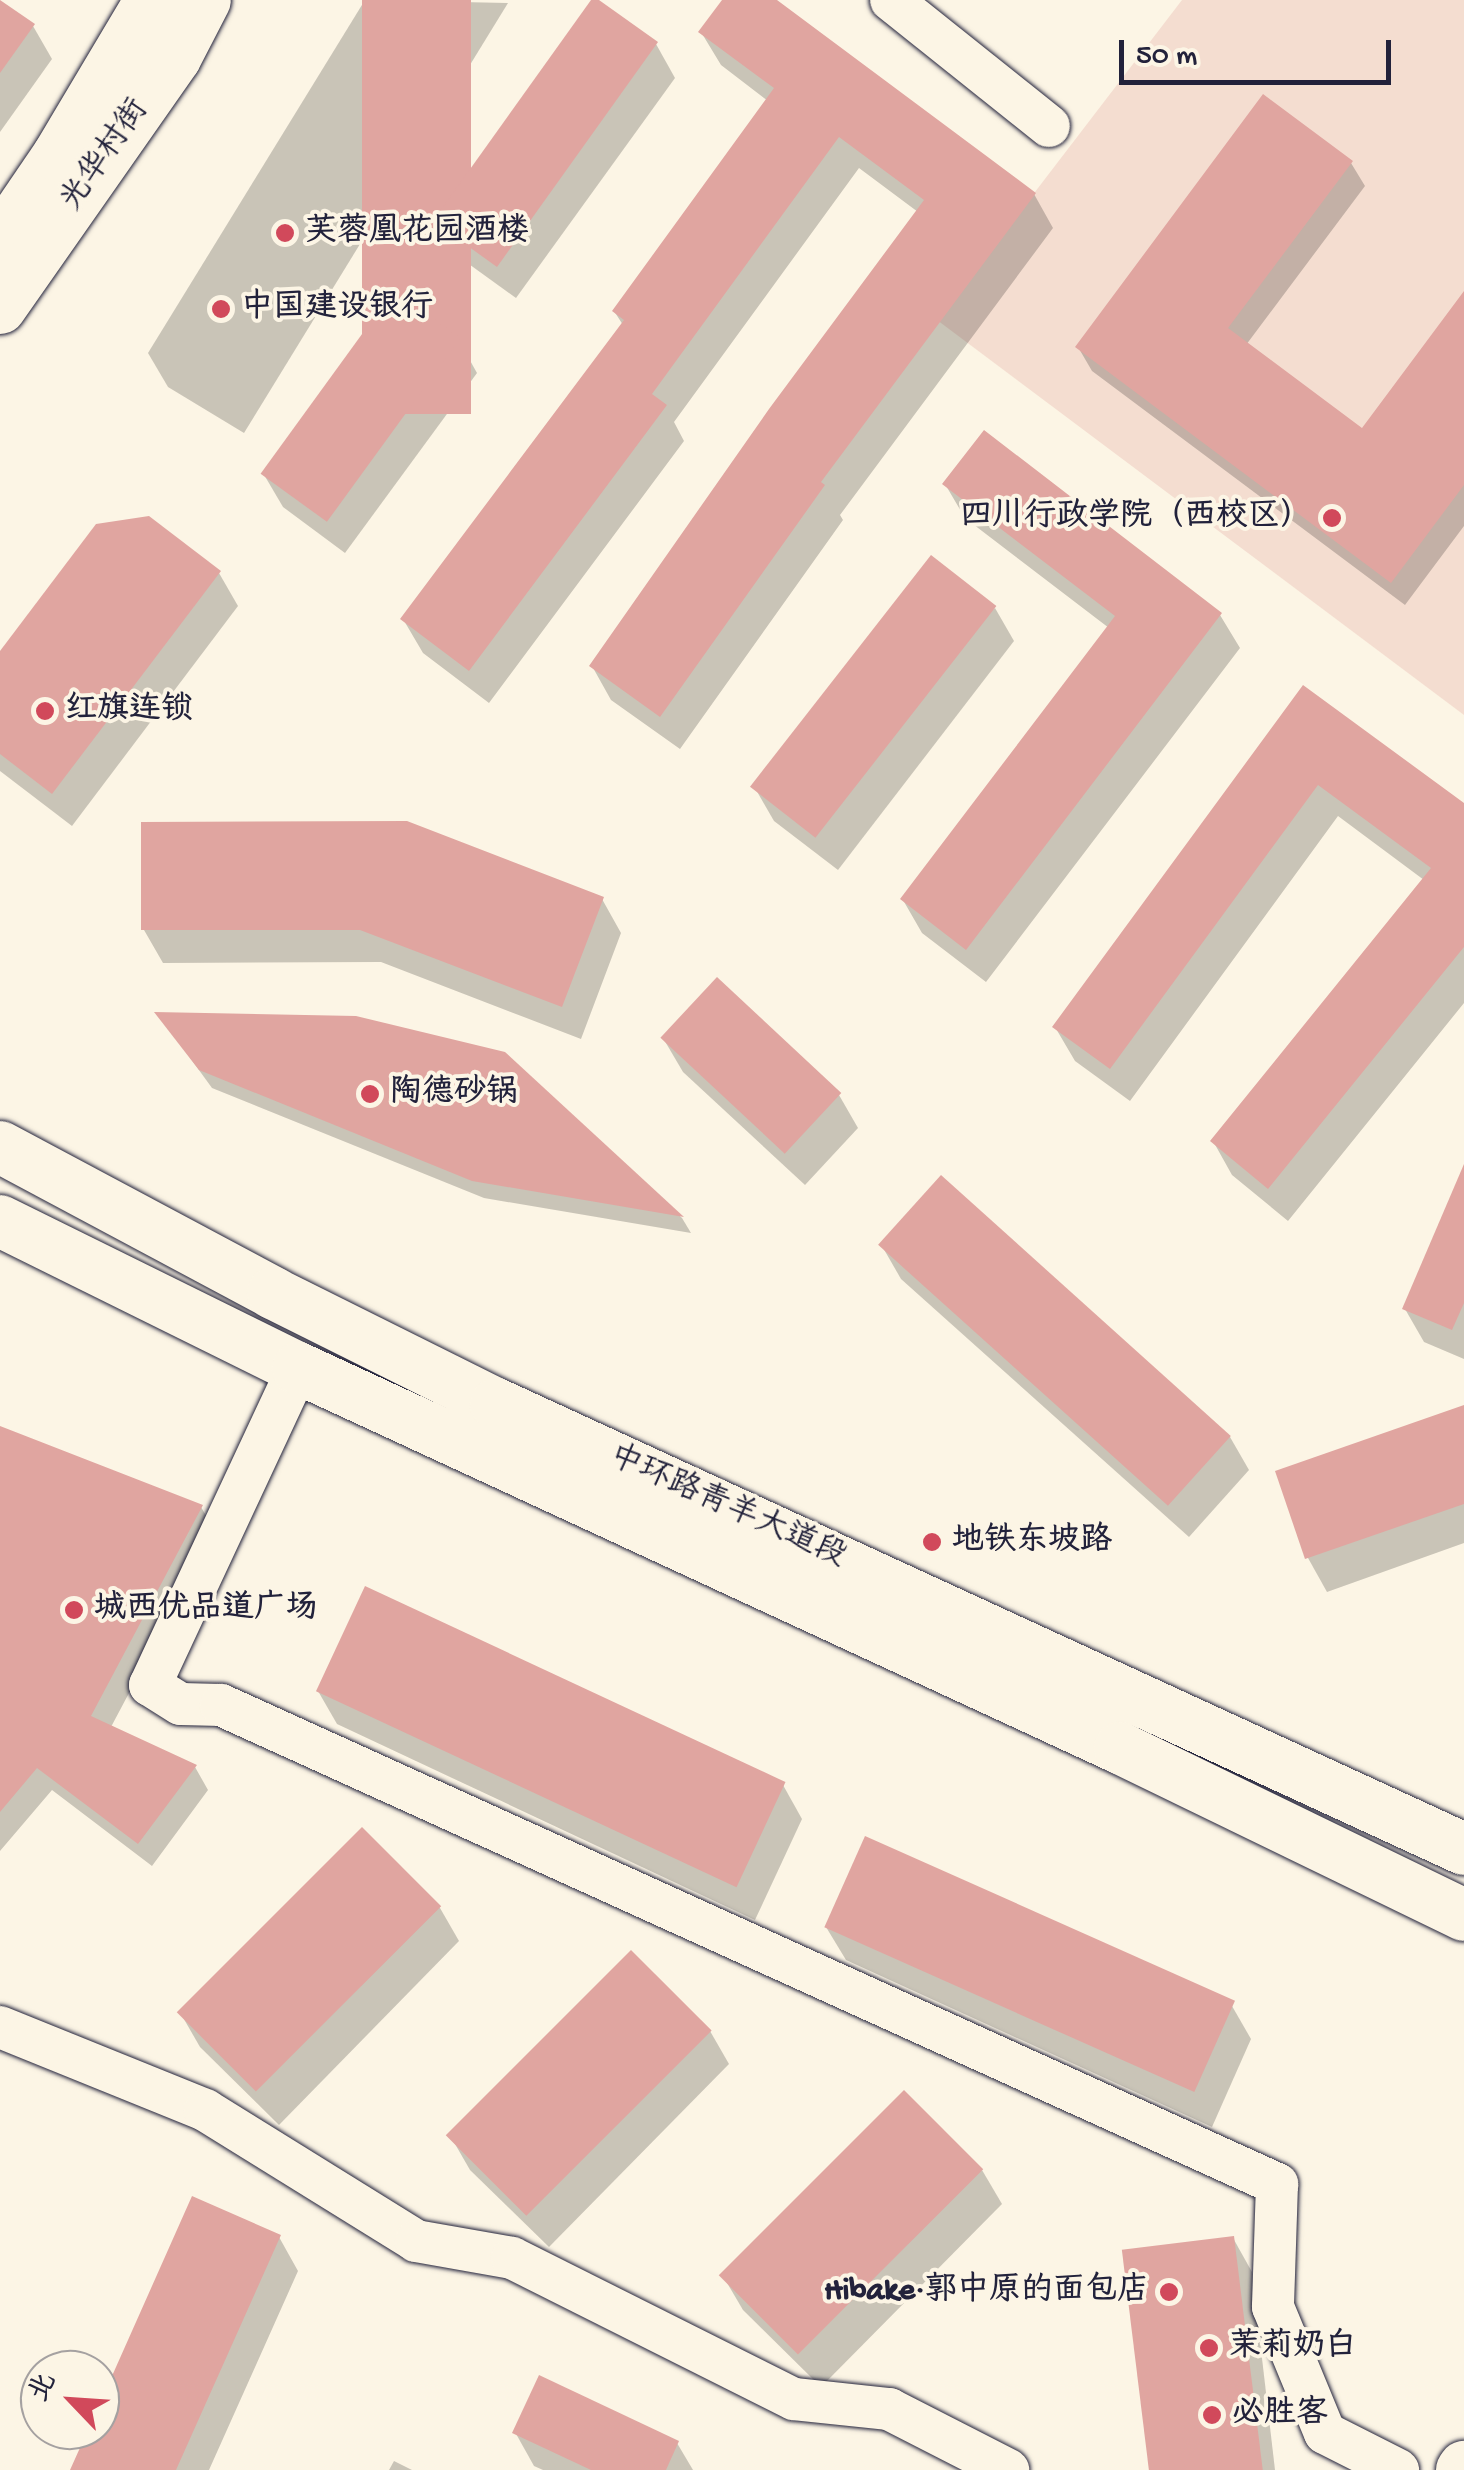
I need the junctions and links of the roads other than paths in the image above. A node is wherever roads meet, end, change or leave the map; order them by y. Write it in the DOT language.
graph roads {
  1 [pos="152,0"];
  2 [pos="205,0"];
  3 [pos="891,0"];
  4 [pos="1048,126"];
  5 [pos="0,241"];
  6 [pos="0,308"];
  7 [pos="0,1147"];
  8 [pos="0,1221"];
  9 [pos="298,1368"];
  10 [pos="1464,1849"];
  11 [pos="1464,1915"];
  12 [pos="0,2027"];
  13 [pos="1008,2470"];
  14 [pos="1398,2470"];
  1 -- 5 [label="main road, 光华村街"];
  2 -- 6 [label="main road, 光华村街"];
  3 -- 4 [label="street"];
  7 -- 10 [label="main road, 中环路青羊大道段"];
  8 -- 9 [label="main road, 中环路青羊大道段"];
  9 -- 11 [label="main road, 中环路青羊大道段"];
  9 -- 14 [label="street"];
  12 -- 13 [label="street"];
}
